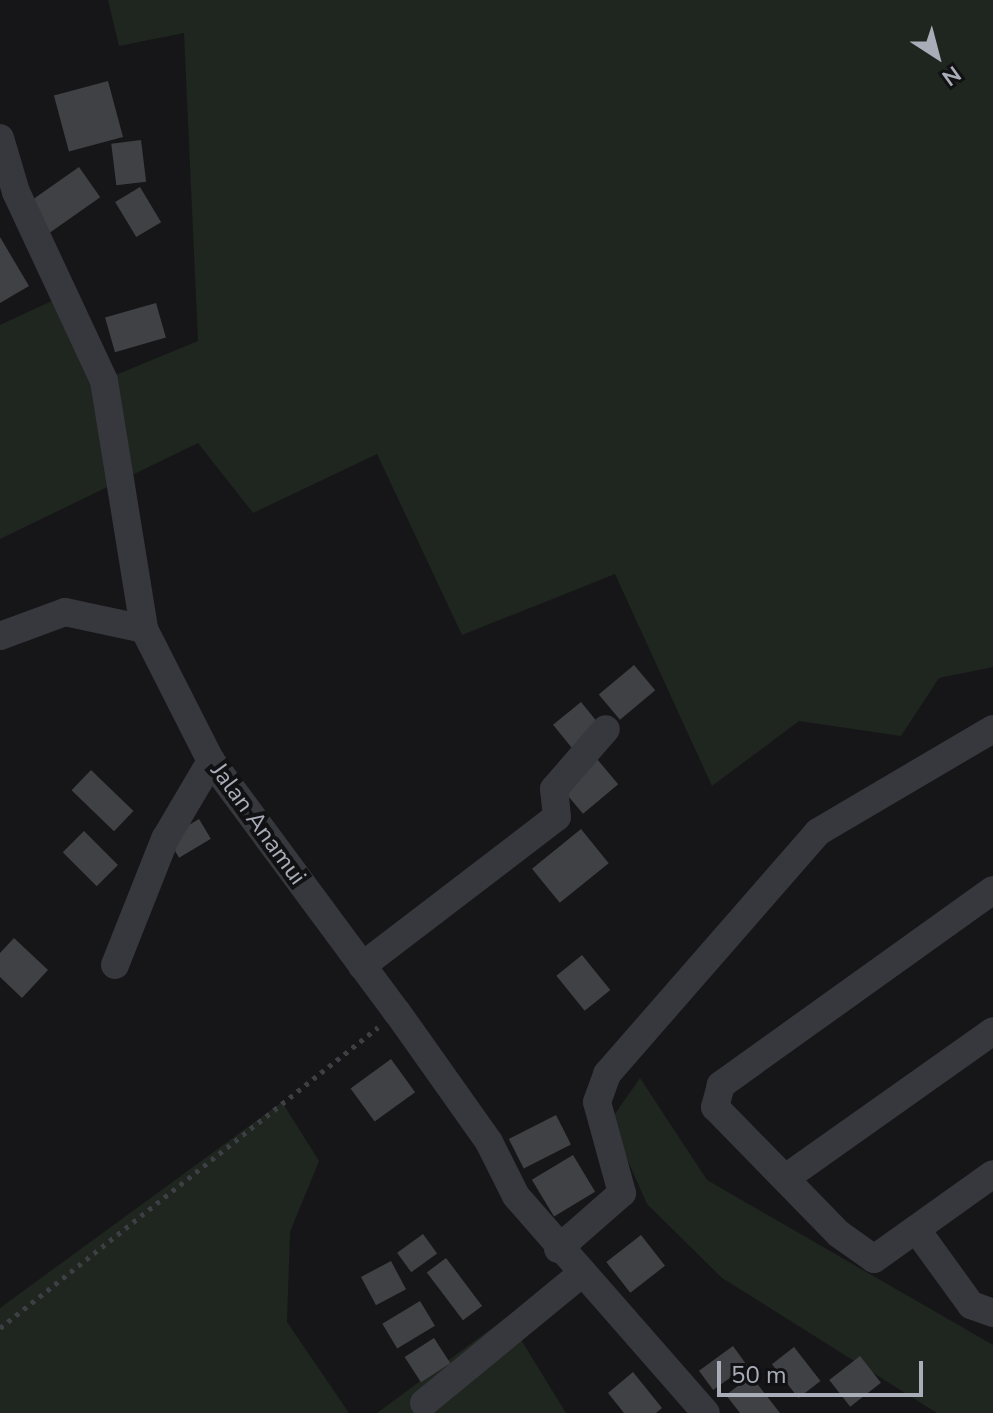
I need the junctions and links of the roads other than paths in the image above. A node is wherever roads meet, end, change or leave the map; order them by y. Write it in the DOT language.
graph roads {
  1 [pos="0,138"];
  2 [pos="8,195"];
  3 [pos="144,629"];
  4 [pos="0,636"];
  5 [pos="606,729"];
  6 [pos="993,729"];
  7 [pos="211,761"];
  8 [pos="993,890"];
  9 [pos="115,965"];
  10 [pos="362,966"];
  11 [pos="993,1031"];
  12 [pos="993,1174"];
  13 [pos="787,1177"];
  14 [pos="916,1229"];
  15 [pos="558,1249"];
  16 [pos="580,1275"];
  17 [pos="993,1313"];
  18 [pos="424,1403"];
  19 [pos="706,1413"];
  1 -- 2 [label="street, Jalan Anamui"];
  2 -- 3 [label="street, Jalan Anamui"];
  3 -- 4 [label="street"];
  3 -- 7 [label="street, Jalan Anamui"];
  5 -- 10 [label="street"];
  6 -- 15 [label="street"];
  7 -- 9 [label="street"];
  7 -- 10 [label="street, Jalan Anamui"];
  8 -- 13 [label="street"];
  10 -- 15 [label="street, Jalan Anamui"];
  11 -- 13 [label="street"];
  12 -- 14 [label="street"];
  13 -- 14 [label="street"];
  14 -- 17 [label="street"];
  15 -- 16 [label="street, Jalan Anamui"];
  16 -- 18 [label="street"];
  16 -- 19 [label="street, Jalan Anamui"];
}
